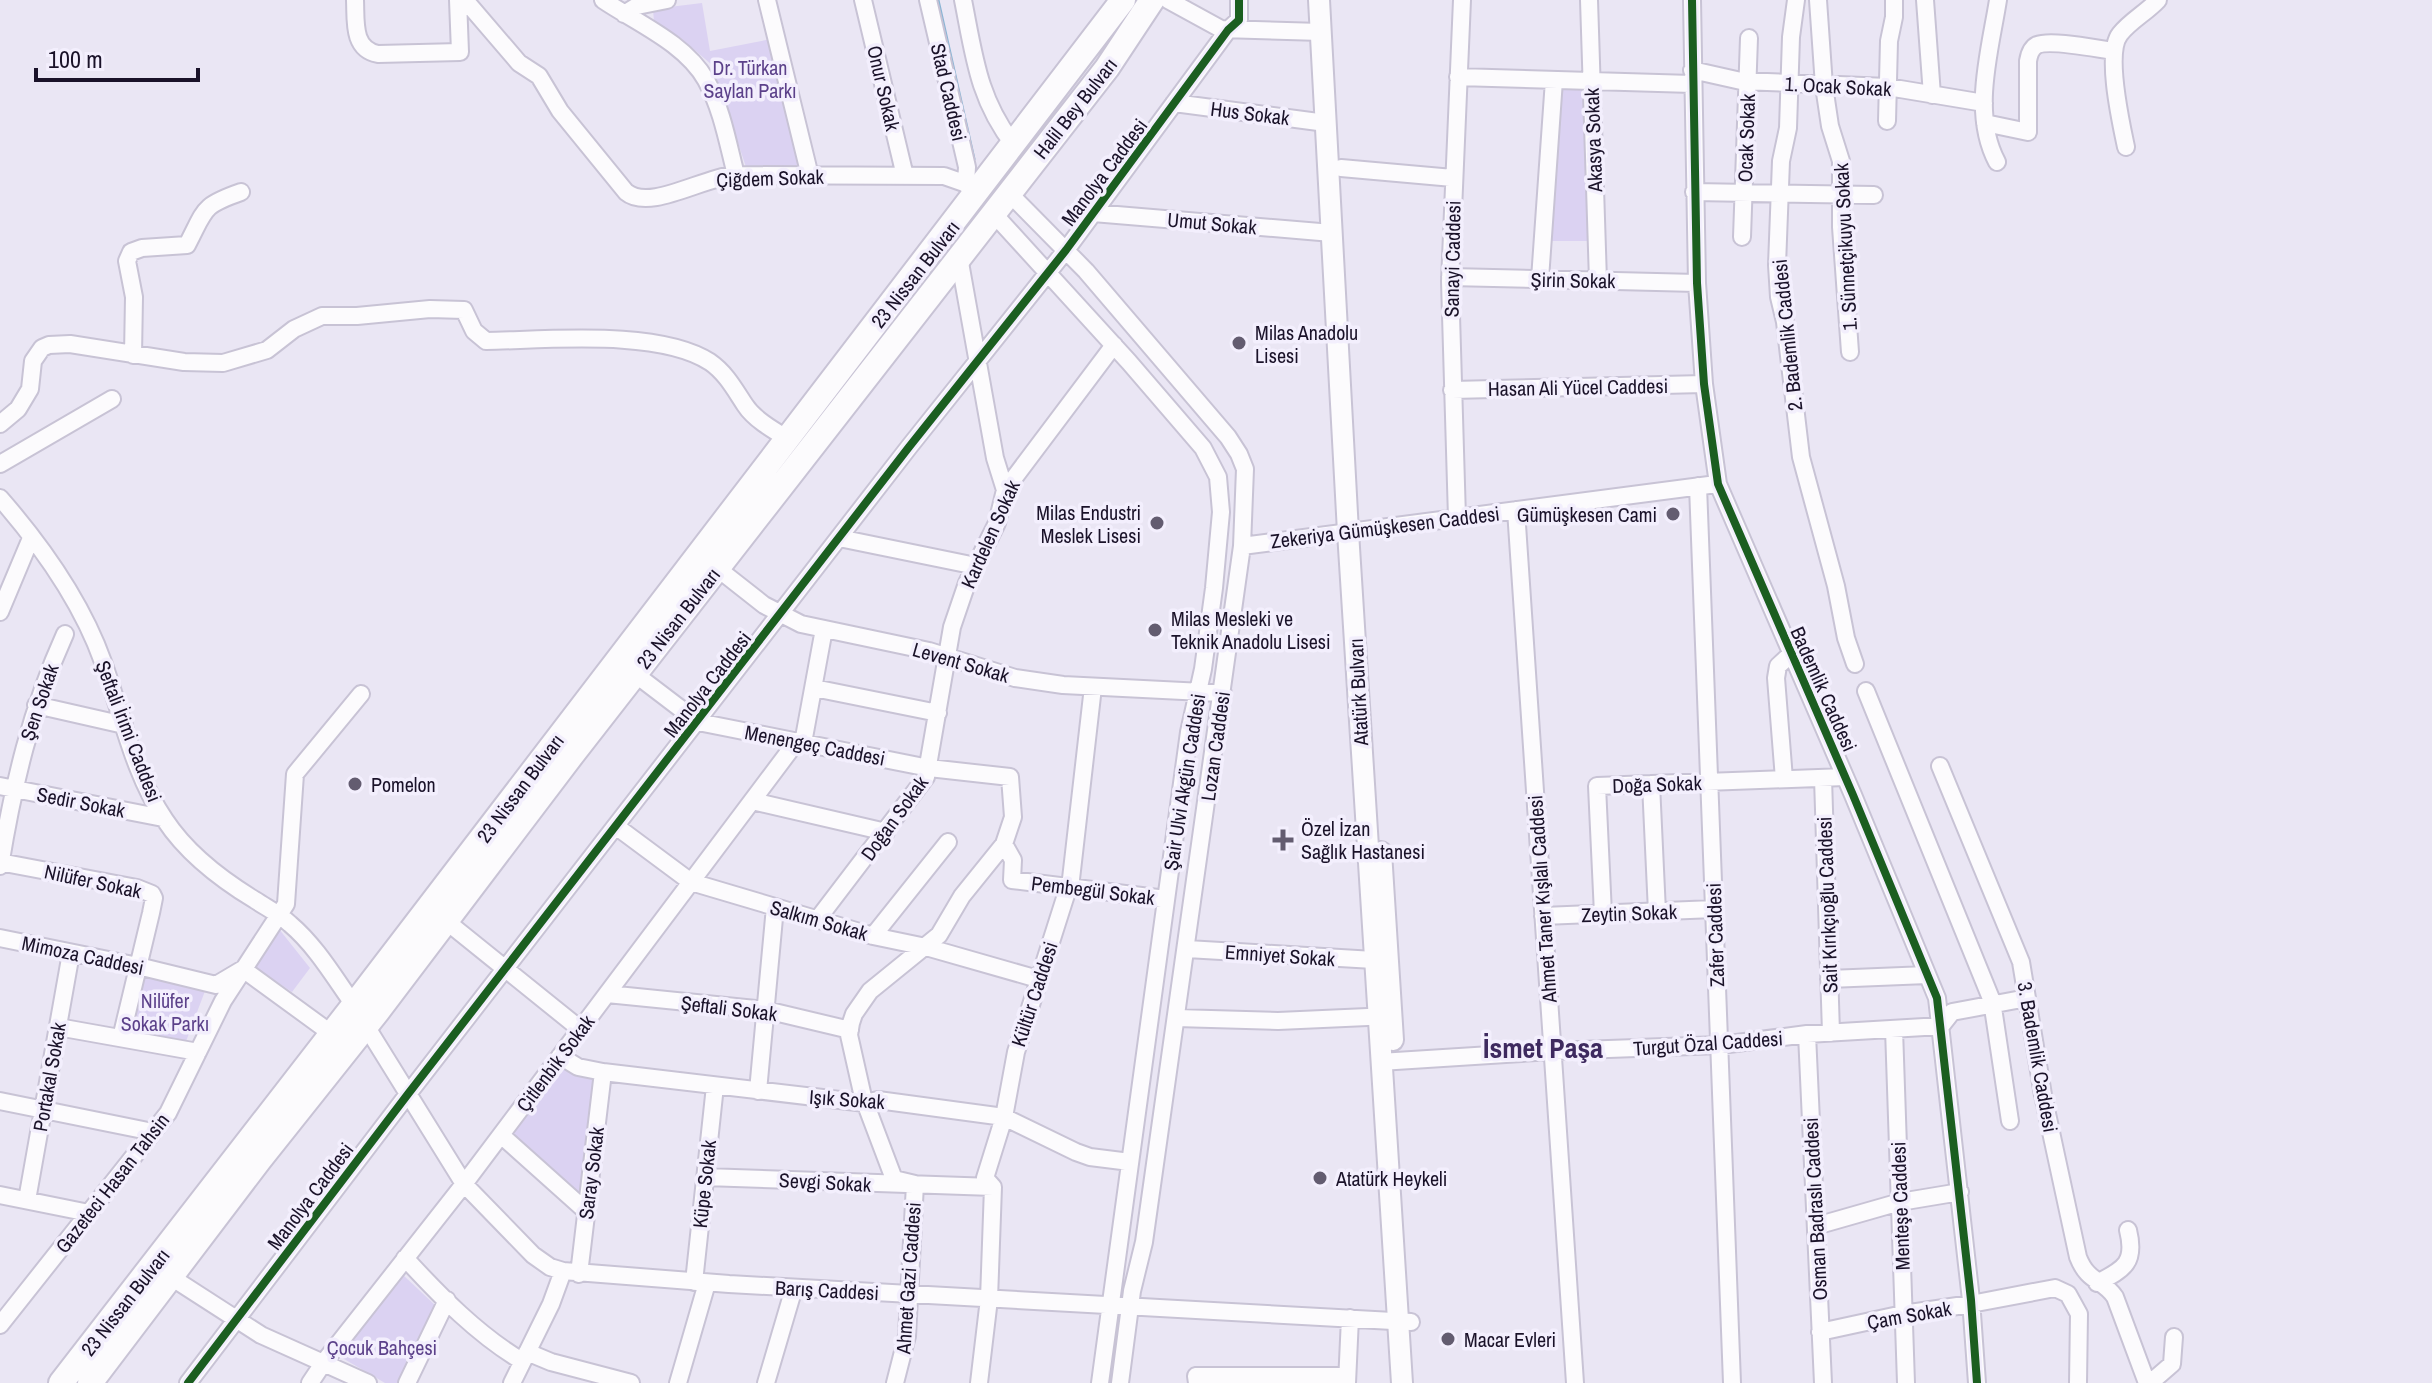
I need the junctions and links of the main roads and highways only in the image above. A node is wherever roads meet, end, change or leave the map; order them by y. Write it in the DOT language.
graph roads {
  1 [pos="1123,0"];
  2 [pos="1152,0"];
  3 [pos="1319,0"];
  4 [pos="1332,0"];
  5 [pos="972,188"];
  6 [pos="993,213"];
  7 [pos="1355,531"];
  8 [pos="360,1016"];
  9 [pos="1384,1016"];
  10 [pos="1404,1322"];
  11 [pos="61,1383"];
  12 [pos="90,1383"];
  13 [pos="1402,1383"];
  14 [pos="1415,1383"];
  1 -- 5 [label="highway, Halil Bey Bulvarı"];
  2 -- 6 [label="highway, Halil Bey Bulvarı"];
  3 -- 7 [label="main road, Atatürk Bulvarı"];
  4 -- 7 [label="main road, Atatürk Bulvarı"];
  5 -- 8 [label="highway, 23 Nissan Bulvarı"];
  6 -- 8 [label="highway, 23 Nisan Bulvarı"];
  7 -- 9 [label="main road, Atatürk Bulvarı"];
  7 -- 9 [label="main road, Atatürk Bulvarı"];
  8 -- 11 [label="highway, 23 Nissan Bulvarı"];
  8 -- 12 [label="highway, 23 Nissan Bulvarı"];
  9 -- 10 [label="main road, Atatürk Bulvarı"];
  10 -- 13 [label="main road, Atatürk Bulvarı"];
  10 -- 14 [label="main road, Atatürk Bulvarı"];
}
